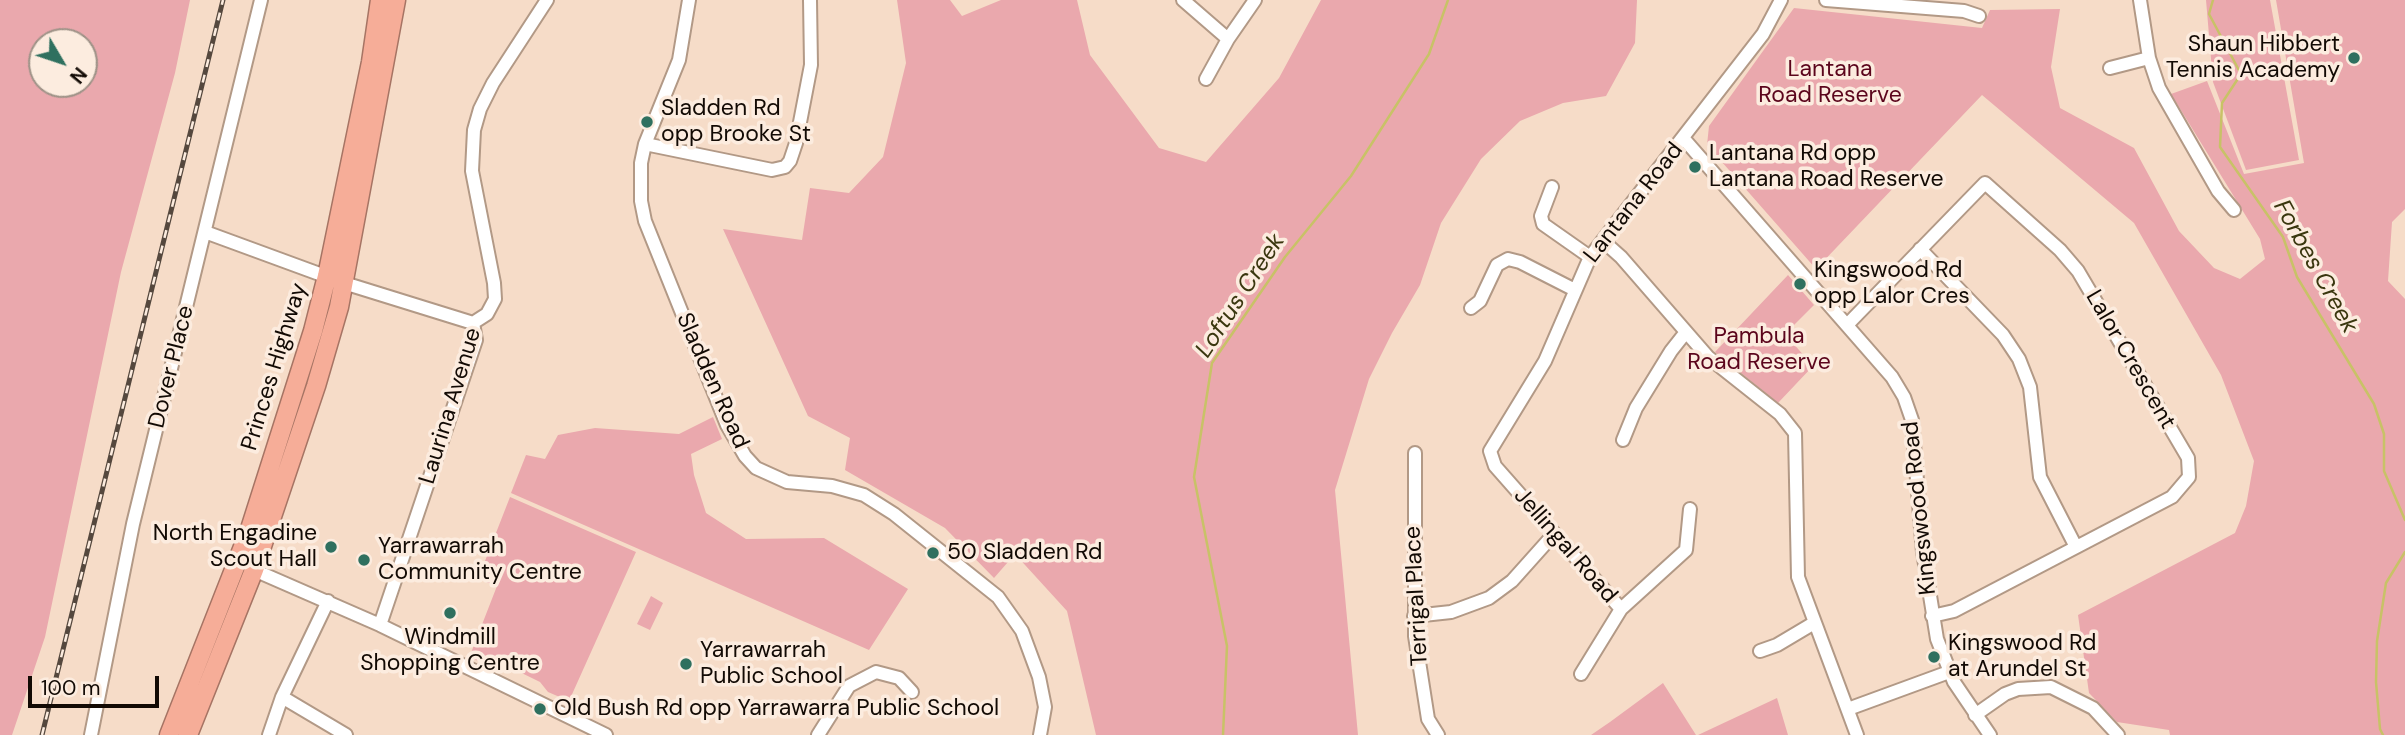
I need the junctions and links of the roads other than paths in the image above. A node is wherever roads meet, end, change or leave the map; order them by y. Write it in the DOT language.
graph roads {
  1 [pos="261,0"];
  2 [pos="380,0"];
  3 [pos="396,0"];
  4 [pos="547,0"];
  5 [pos="689,0"];
  6 [pos="810,0"];
  7 [pos="1183,0"];
  8 [pos="1255,0"];
  9 [pos="1782,0"];
  10 [pos="1826,0"];
  11 [pos="2140,0"];
  12 [pos="1850,1"];
  13 [pos="1979,16"];
  14 [pos="1228,39"];
  15 [pos="2149,58"];
  16 [pos="2110,68"];
  17 [pos="1206,79"];
  18 [pos="1684,139"];
  19 [pos="645,144"];
  20 [pos="1552,187"];
  21 [pos="2234,210"];
  22 [pos="205,232"];
  23 [pos="1603,241"];
  24 [pos="1920,249"];
  25 [pos="1590,257"];
  26 [pos="327,276"];
  27 [pos="344,284"];
  28 [pos="1573,289"];
  29 [pos="1471,308"];
  30 [pos="473,323"];
  31 [pos="1847,325"];
  32 [pos="1686,332"];
  33 [pos="1623,440"];
  34 [pos="1415,453"];
  35 [pos="1490,456"];
  36 [pos="1690,509"];
  37 [pos="250,529"];
  38 [pos="1554,534"];
  39 [pos="2076,547"];
  40 [pos="254,570"];
  41 [pos="328,601"];
  42 [pos="1621,609"];
  43 [pos="1414,616"];
  44 [pos="1932,616"];
  45 [pos="1814,623"];
  46 [pos="380,625"];
  47 [pos="1760,651"];
  48 [pos="1949,672"];
  49 [pos="1581,674"];
  50 [pos="912,692"];
  51 [pos="186,695"];
  52 [pos="282,697"];
  53 [pos="1848,709"];
  54 [pos="1975,715"];
  55 [pos="92,735"];
  56 [pos="169,735"];
  57 [pos="188,735"];
  58 [pos="269,735"];
  59 [pos="346,735"];
  60 [pos="606,735"];
  61 [pos="818,735"];
  62 [pos="1040,735"];
  63 [pos="1438,735"];
  64 [pos="1857,735"];
  65 [pos="1990,735"];
  66 [pos="2118,735"];
  1 -- 22 [label="street, Dover Place"];
  2 -- 26 [label="highway, Princes Highway"];
  3 -- 27 [label="highway, Princes Highway"];
  4 -- 30 [label="street, Laurina Avenue"];
  5 -- 19 [label="street, Sladden Road"];
  6 -- 19 [label="street"];
  7 -- 14 [label="street"];
  8 -- 14 [label="street"];
  9 -- 18 [label="street, Lantana Road"];
  10 -- 12 [label="street"];
  11 -- 15 [label="street"];
  12 -- 13 [label="street"];
  14 -- 17 [label="street"];
  15 -- 16 [label="street"];
  15 -- 21 [label="street"];
  18 -- 23 [label="street, Lantana Road"];
  18 -- 31 [label="street, Kingswood Road"];
  19 -- 62 [label="street, Sladden Road"];
  20 -- 25 [label="street"];
  22 -- 26 [label="street"];
  22 -- 55 [label="street, Dover Place"];
  23 -- 25 [label="street, Lantana Road"];
  23 -- 32 [label="street"];
  24 -- 31 [label="street, Lalor Crescent"];
  24 -- 39 [label="street"];
  24 -- 39 [label="street, Lalor Crescent"];
  25 -- 28 [label="street, Lantana Road"];
  26 -- 27 [label="street"];
  26 -- 37 [label="highway, Princes Highway"];
  27 -- 30 [label="street"];
  27 -- 40 [label="highway, Princes Highway"];
  28 -- 29 [label="street"];
  28 -- 35 [label="street, Lantana Road"];
  30 -- 46 [label="street, Laurina Avenue"];
  31 -- 44 [label="street, Kingswood Road"];
  32 -- 33 [label="street"];
  32 -- 45 [label="street"];
  34 -- 43 [label="street, Terrigal Place"];
  35 -- 38 [label="street, Jellingal Road"];
  36 -- 42 [label="street"];
  37 -- 40 [label="highway"];
  37 -- 51 [label="highway, Princes Highway"];
  38 -- 42 [label="street, Jellingal Road"];
  38 -- 43 [label="street"];
  39 -- 44 [label="street, Lalor Crescent"];
  40 -- 41 [label="street"];
  40 -- 51 [label="highway"];
  40 -- 57 [label="highway, Princes Highway"];
  41 -- 46 [label="street"];
  41 -- 52 [label="street"];
  42 -- 49 [label="street, Jellingal Road"];
  43 -- 63 [label="street, Terrigal Place"];
  44 -- 48 [label="street, Kingswood Road"];
  45 -- 47 [label="street"];
  45 -- 53 [label="street"];
  46 -- 60 [label="street"];
  48 -- 53 [label="street"];
  48 -- 54 [label="street, Kingswood Road"];
  50 -- 61 [label="street"];
  51 -- 56 [label="highway, Princes Highway"];
  52 -- 58 [label="street"];
  52 -- 59 [label="street"];
  53 -- 64 [label="street"];
  54 -- 65 [label="street, Kingswood Road"];
  54 -- 66 [label="street"];
}
